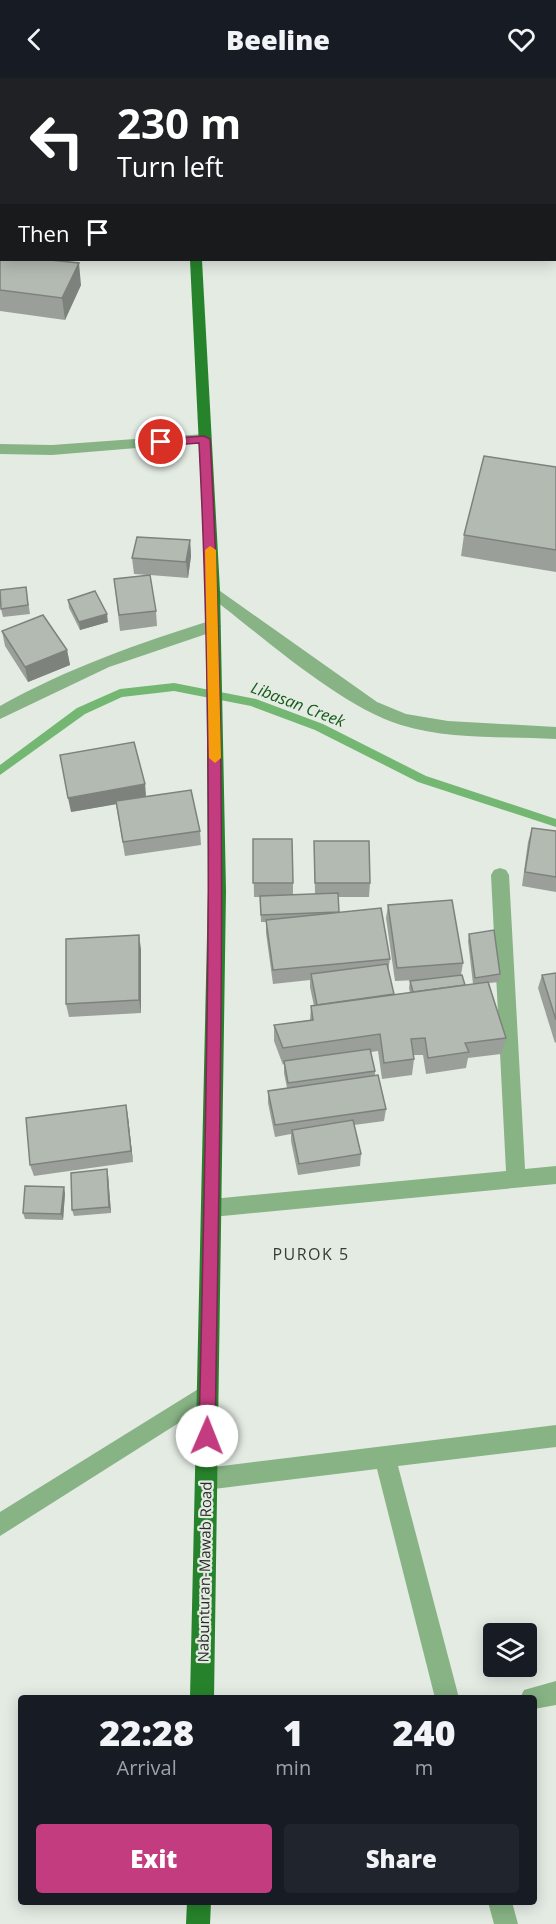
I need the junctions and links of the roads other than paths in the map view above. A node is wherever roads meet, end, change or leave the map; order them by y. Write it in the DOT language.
graph roads {
  1 [pos="196,261"];
  2 [pos="204,439"];
  3 [pos="0,448"];
  4 [pos="213,591"];
  5 [pos="213,626"];
  6 [pos="0,713"];
  7 [pos="556,733"];
  8 [pos="500,875"];
  9 [pos="556,1175"];
  10 [pos="516,1179"];
  11 [pos="212,1209"];
  12 [pos="208,1393"];
  13 [pos="556,1436"];
  14 [pos="385,1457"];
  15 [pos="206,1479"];
  16 [pos="0,1525"];
  17 [pos="556,1693"];
  18 [pos="202,1695"];
  19 [pos="446,1695"];
  20 [pos="537,1697"];
  21 [pos="199,1905"];
  22 [pos="501,1905"];
  23 [pos="198,1924"];
  24 [pos="506,1924"];
  1 -- 2 [label="main road, Nabunturan-Mawab Road"];
  2 -- 3 [label="street"];
  2 -- 4 [label="main road, Nabunturan-Mawab Road"];
  4 -- 5 [label="main road, Nabunturan-Mawab Road"];
  4 -- 7 [label="street"];
  5 -- 6 [label="street"];
  5 -- 11 [label="main road, Nabunturan-Mawab Road"];
  8 -- 10 [label="street"];
  9 -- 10 [label="street"];
  10 -- 11 [label="street"];
  11 -- 12 [label="main road, Nabunturan-Mawab Road"];
  12 -- 15 [label="main road, Nabunturan-Mawab Road"];
  12 -- 16 [label="street"];
  13 -- 14 [label="street"];
  14 -- 15 [label="street"];
  14 -- 19 [label="street"];
  15 -- 18 [label="main road, Nabunturan-Mawab Road"];
  17 -- 20 [label="street"];
  21 -- 23 [label="main road"];
  22 -- 24 [label="street"];
}
